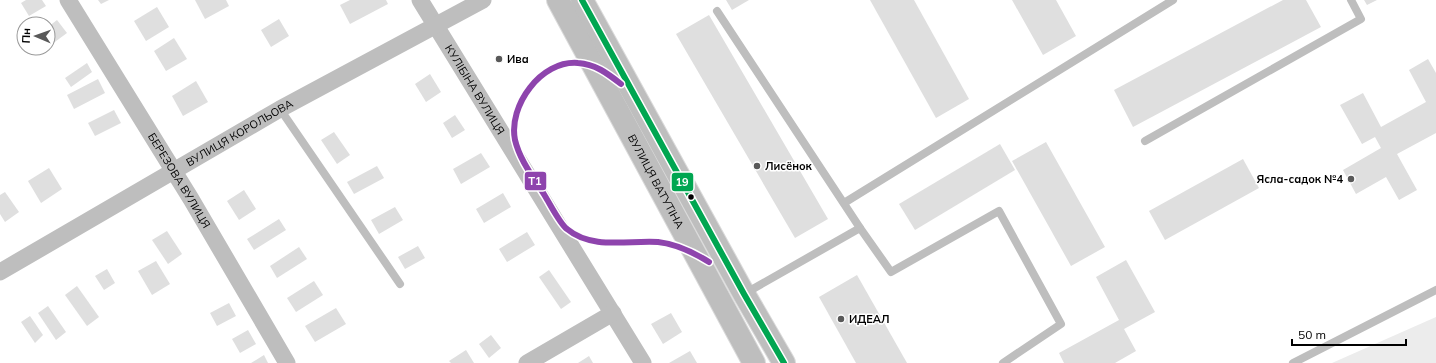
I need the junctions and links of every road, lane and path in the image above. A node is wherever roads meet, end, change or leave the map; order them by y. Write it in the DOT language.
graph roads {
  1 [pos="68,0"];
  2 [pos="420,0"];
  3 [pos="482,0"];
  4 [pos="558,0"];
  5 [pos="582,0"];
  6 [pos="1173,0"];
  7 [pos="1351,0"];
  8 [pos="716,11"];
  9 [pos="436,26"];
  10 [pos="280,109"];
  11 [pos="1145,141"];
  12 [pos="174,171"];
  13 [pos="844,203"];
  14 [pos="860,228"];
  15 [pos="0,272"];
  16 [pos="400,284"];
  17 [pos="1436,290"];
  18 [pos="744,294"];
  19 [pos="612,313"];
  20 [pos="287,363"];
  21 [pos="527,363"];
  22 [pos="643,363"];
  23 [pos="754,363"];
  24 [pos="784,363"];
  25 [pos="1004,363"];
  26 [pos="1293,363"];
  1 -- 12 [label="street, БЕРЕЗОВА ВУЛИЦЯ"];
  2 -- 9 [label="street, КУЛІБІНА ВУЛИЦЯ"];
  3 -- 9 [label="street, ВУЛИЦЯ КОРОЛЬОВА"];
  4 -- 23 [label="main road, ВУЛИЦЯ ВАТУТІНА"];
  5 -- 18 [label="main road, ВУЛИЦЯ ВАТУТІНА"];
  6 -- 13 [label="lane"];
  7 -- 11 [label="lane"];
  8 -- 13 [label="lane"];
  9 -- 10 [label="street, ВУЛИЦЯ КОРОЛЬОВА"];
  9 -- 19 [label="street, КУЛІБІНА ВУЛИЦЯ"];
  10 -- 12 [label="street, ВУЛИЦЯ КОРОЛЬОВА"];
  10 -- 16 [label="lane"];
  12 -- 15 [label="street, ВУЛИЦЯ КОРОЛЬОВА"];
  12 -- 20 [label="street, БЕРЕЗОВА ВУЛИЦЯ"];
  13 -- 14 [label="lane"];
  14 -- 18 [label="lane"];
  14 -- 25 [label="lane"];
  17 -- 26 [label="lane"];
  18 -- 24 [label="main road, ВУЛИЦЯ ВАТУТІНА"];
  19 -- 21 [label="street"];
  19 -- 22 [label="street, КУЛІБІНА ВУЛИЦЯ"];
}
